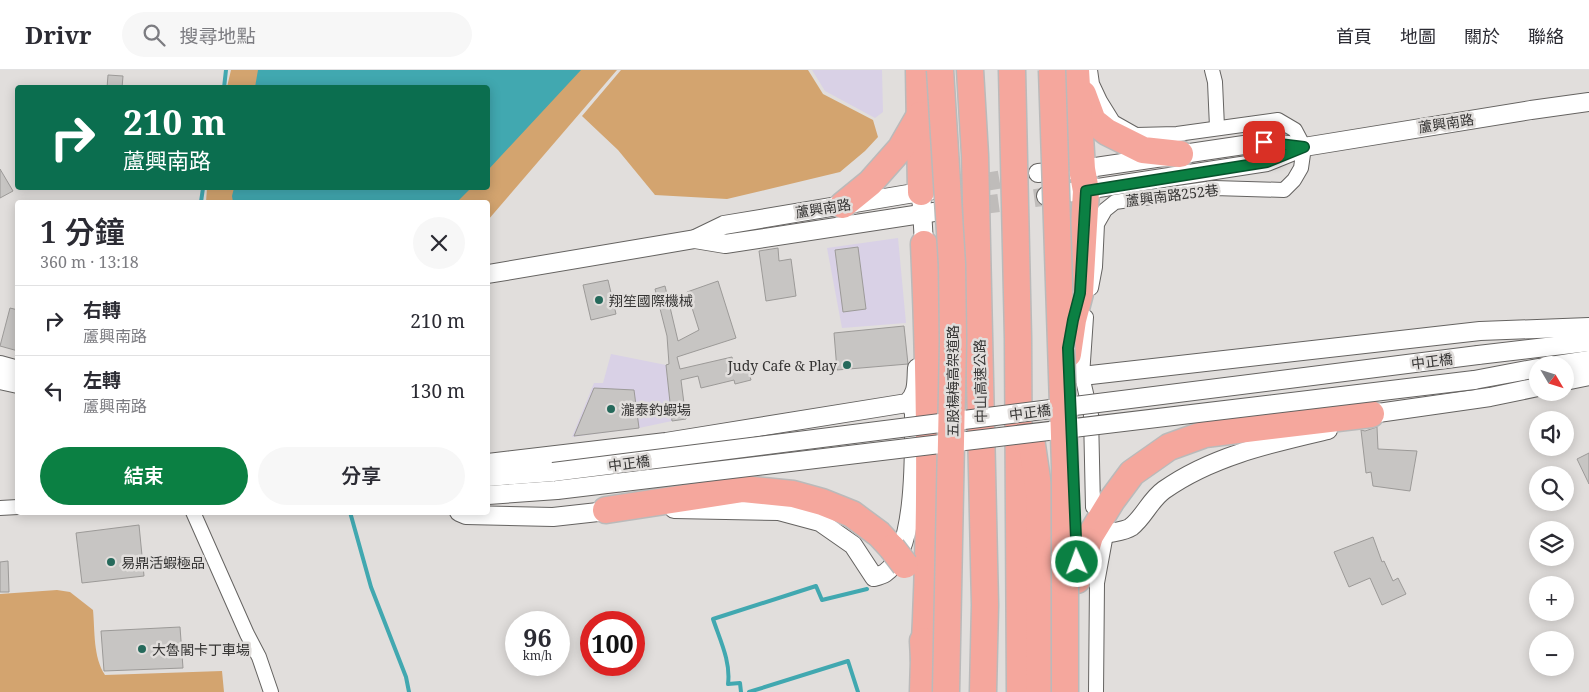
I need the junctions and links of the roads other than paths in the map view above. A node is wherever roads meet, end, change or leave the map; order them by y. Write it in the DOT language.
graph roads {
  1 [pos="919,70"];
  2 [pos="940,70"];
  3 [pos="970,70"];
  4 [pos="1012,70"];
  5 [pos="1052,70"];
  6 [pos="1212,70"];
  7 [pos="1082,74"];
  8 [pos="1589,102"];
  9 [pos="920,115"];
  10 [pos="1217,127"];
  11 [pos="1304,147"];
  12 [pos="1180,154"];
  13 [pos="1038,173"];
  14 [pos="1084,180"];
  15 [pos="955,187"];
  16 [pos="1043,197"];
  17 [pos="922,203"];
  18 [pos="843,205"];
  19 [pos="954,209"];
  20 [pos="694,239"];
  21 [pos="924,244"];
  22 [pos="490,274"];
  23 [pos="1589,327"];
  24 [pos="1018,338"];
  25 [pos="1589,342"];
  26 [pos="1589,360"];
  27 [pos="1574,362"];
  28 [pos="0,365"];
  29 [pos="15,369"];
  30 [pos="1529,370"];
  31 [pos="1082,376"];
  32 [pos="1589,376"];
  33 [pos="1574,379"];
  34 [pos="0,380"];
  35 [pos="15,385"];
  36 [pos="15,387"];
  37 [pos="1529,389"];
  38 [pos="0,390"];
  39 [pos="907,403"];
  40 [pos="1370,414"];
  41 [pos="490,462"];
  42 [pos="490,477"];
  43 [pos="490,495"];
  44 [pos="15,507"];
  45 [pos="1092,507"];
  46 [pos="0,508"];
  47 [pos="606,510"];
  48 [pos="194,515"];
  49 [pos="490,515"];
  50 [pos="1106,534"];
  51 [pos="1078,580"];
  52 [pos="924,659"];
  53 [pos="271,692"];
  54 [pos="923,692"];
  55 [pos="946,692"];
  56 [pos="983,692"];
  57 [pos="1020,692"];
  58 [pos="1040,692"];
  59 [pos="1065,692"];
  60 [pos="1076,692"];
  61 [pos="1096,692"];
  1 -- 9 [label="highway"];
  2 -- 55 [label="highway, 五股楊梅高架道路, bridge"];
  3 -- 56 [label="highway, 中山高速公路"];
  4 -- 24 [label="highway"];
  5 -- 59 [label="highway, bridge"];
  6 -- 10 [label="street"];
  7 -- 10 [label="street"];
  7 -- 12 [label="highway"];
  7 -- 14 [label="highway"];
  8 -- 11 [label="street, 蘆興南路"];
  9 -- 17 [label="highway"];
  9 -- 18 [label="highway"];
  10 -- 11 [label="street"];
  11 -- 12 [label="street, 蘆興南路"];
  11 -- 14 [label="street, 蘆興南路"];
  11 -- 31 [label="street, 蘆興南路252巷"];
  12 -- 14 [label="street, 蘆興南路"];
  13 -- 14 [label="street, 蘆興南路"];
  14 -- 16 [label="street, 蘆興南路"];
  14 -- 51 [label="highway"];
  15 -- 17 [label="street, 蘆興南路"];
  17 -- 18 [label="street, 蘆興南路"];
  17 -- 19 [label="street, 蘆興南路"];
  17 -- 20 [label="street, 蘆興南路"];
  17 -- 21 [label="street"];
  18 -- 20 [label="street, 蘆興南路"];
  20 -- 22 [label="street, 蘆興南路"];
  21 -- 39 [label="street"];
  21 -- 52 [label="highway"];
  23 -- 31 [label="street"];
  24 -- 57 [label="highway"];
  24 -- 58 [label="highway"];
  25 -- 42 [label="street, 中正橋, bridge"];
  26 -- 27 [label="street"];
  28 -- 29 [label="street"];
  30 -- 43 [label="street, 中正橋, bridge"];
  31 -- 45 [label="street, 蘆興南路252巷"];
  32 -- 33 [label="street"];
  34 -- 35 [label="street"];
  36 -- 38 [label="street"];
  37 -- 40 [label="street"];
  39 -- 41 [label="street"];
  39 -- 47 [label="street"];
  40 -- 50 [label="street"];
  40 -- 51 [label="highway"];
  44 -- 46 [label="street"];
  47 -- 49 [label="street"];
  47 -- 52 [label="highway"];
  48 -- 53 [label="street"];
  50 -- 61 [label="street"];
  51 -- 60 [label="highway"];
  52 -- 54 [label="highway"];
}
